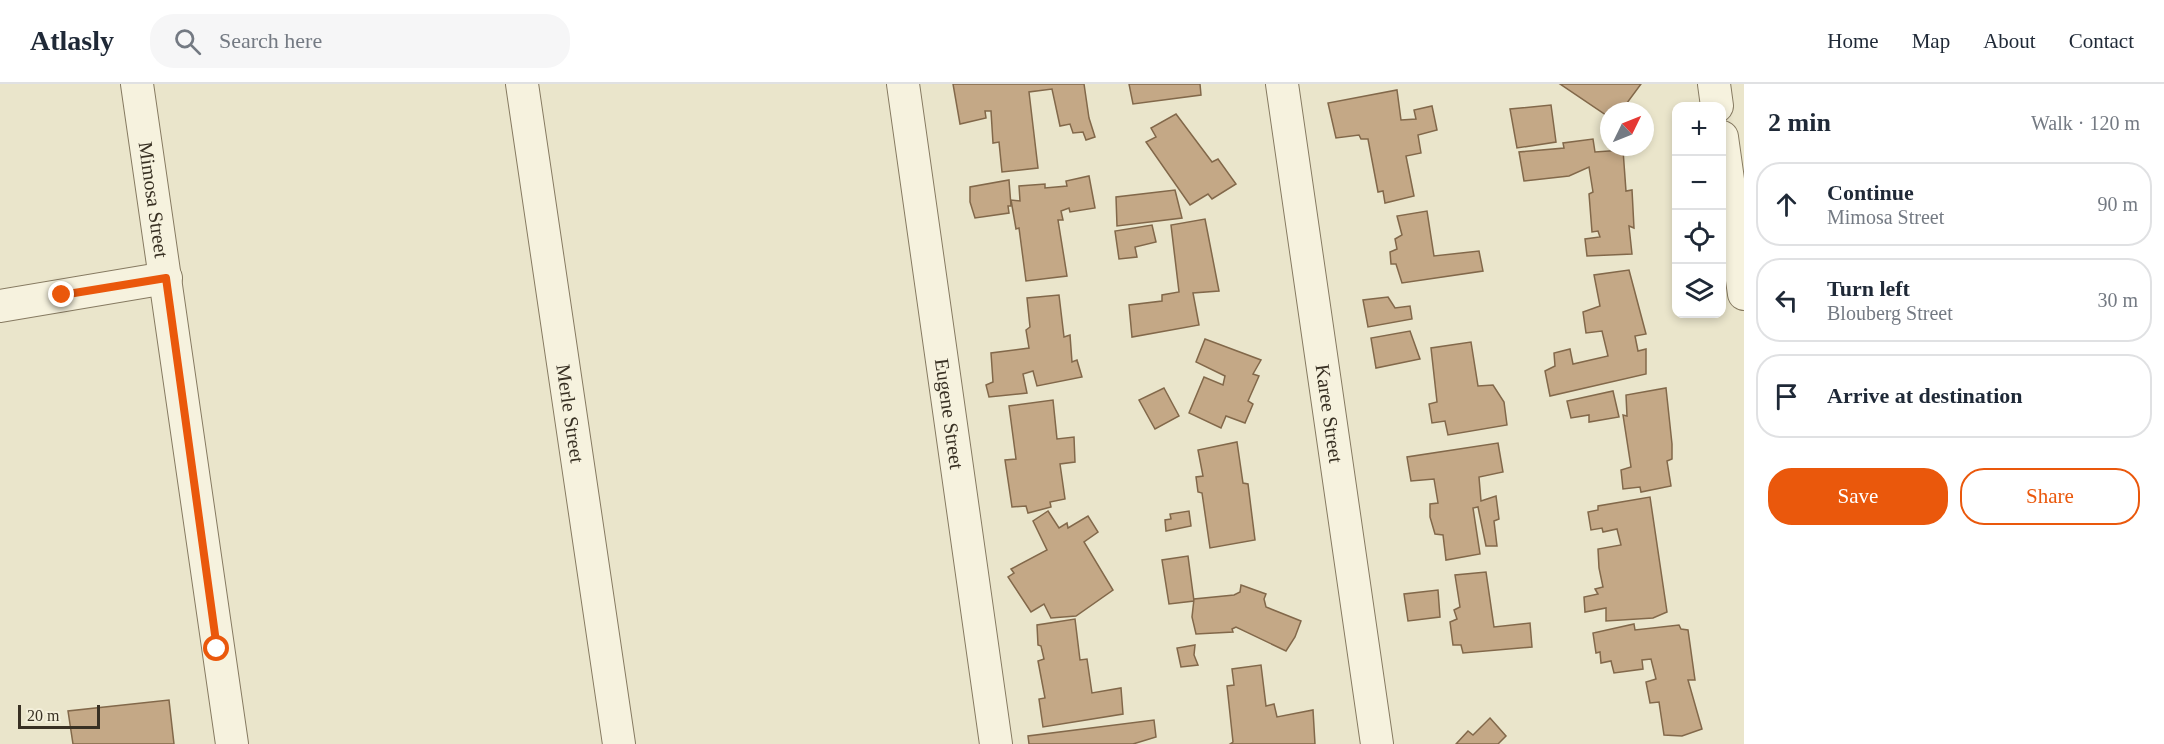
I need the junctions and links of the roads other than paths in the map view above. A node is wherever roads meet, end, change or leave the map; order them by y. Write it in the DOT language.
graph roads {
  1 [pos="137,84"];
  2 [pos="522,84"];
  3 [pos="903,84"];
  4 [pos="1282,84"];
  5 [pos="1714,84"];
  6 [pos="1716,102"];
  7 [pos="1725,156"];
  8 [pos="166,278"];
  9 [pos="1744,294"];
  10 [pos="0,306"];
  11 [pos="232,744"];
  12 [pos="619,744"];
  13 [pos="996,744"];
  14 [pos="1377,744"];
  1 -- 8 [label="street, Mimosa Street"];
  2 -- 12 [label="street, Merle Street"];
  3 -- 13 [label="street, Eugene Street"];
  4 -- 14 [label="street, Karee Street"];
  5 -- 6 [label="street"];
  7 -- 9 [label="street"];
  8 -- 10 [label="street"];
  8 -- 11 [label="street, Mimosa Street"];
}
